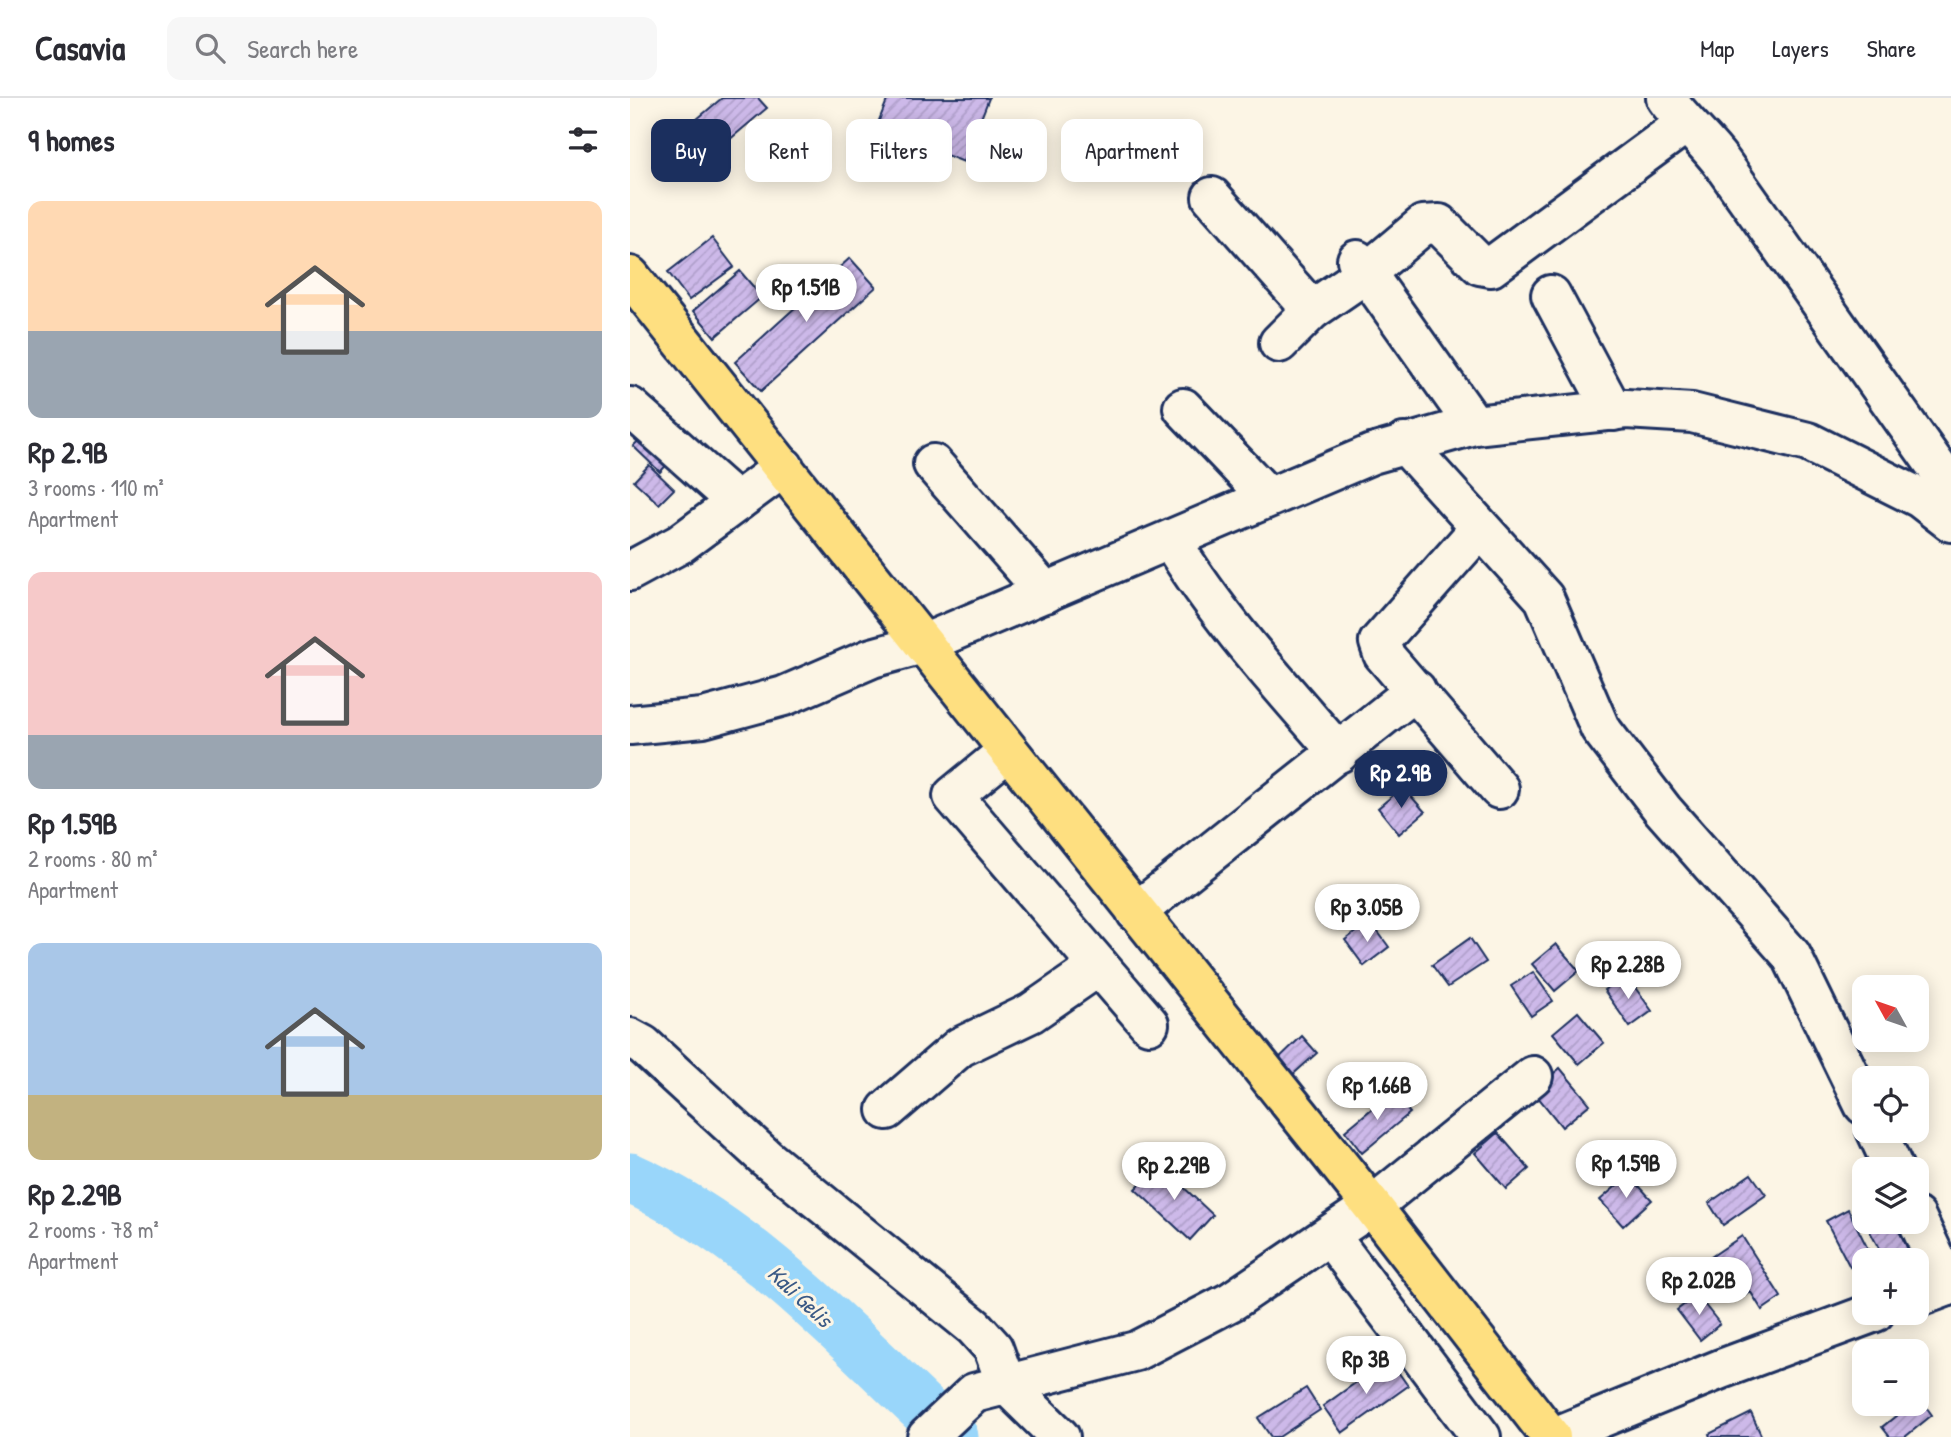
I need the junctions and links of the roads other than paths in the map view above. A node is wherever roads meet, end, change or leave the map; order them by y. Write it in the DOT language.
graph roads {
  1 [pos="1676,111"];
  2 [pos="1212,197"];
  3 [pos="1361,267"];
  4 [pos="630,276"];
  5 [pos="1551,295"];
  6 [pos="1312,310"];
  7 [pos="1279,343"];
  8 [pos="630,407"];
  9 [pos="1183,408"];
  10 [pos="1613,411"];
  11 [pos="1474,425"];
  12 [pos="1404,443"];
  13 [pos="933,464"];
  14 [pos="784,467"];
  15 [pos="1951,487"];
  16 [pos="1268,497"];
  17 [pos="737,502"];
  18 [pos="1951,522"];
  19 [pos="1480,528"];
  20 [pos="1171,540"];
  21 [pos="630,571"];
  22 [pos="1046,593"];
  23 [pos="923,644"];
  24 [pos="1416,690"];
  25 [pos="630,725"];
  26 [pos="1008,751"];
  27 [pos="1339,753"];
  28 [pos="1499,789"];
  29 [pos="1136,912"];
  30 [pos="1099,966"];
  31 [pos="1149,1024"];
  32 [pos="630,1038"];
  33 [pos="1532,1076"];
  34 [pos="1852,1080"];
  35 [pos="887,1110"];
  36 [pos="1372,1206"];
  37 [pos="1921,1234"];
  38 [pos="1330,1236"];
  39 [pos="1938,1290"];
  40 [pos="1852,1321"];
  41 [pos="990,1388"];
  42 [pos="926,1437"];
  43 [pos="1060,1437"];
  44 [pos="1481,1437"];
  45 [pos="1552,1437"];
  1 -- 3 [label="street"];
  1 -- 15 [label="street"];
  2 -- 6 [label="street"];
  3 -- 6 [label="street"];
  3 -- 11 [label="street"];
  4 -- 14 [label="main road"];
  5 -- 10 [label="street"];
  6 -- 7 [label="street"];
  8 -- 17 [label="street"];
  9 -- 16 [label="street"];
  10 -- 11 [label="street"];
  10 -- 18 [label="street"];
  11 -- 12 [label="street"];
  12 -- 16 [label="street"];
  12 -- 19 [label="street"];
  13 -- 22 [label="street"];
  14 -- 17 [label="street"];
  14 -- 23 [label="main road"];
  16 -- 20 [label="street"];
  17 -- 21 [label="street"];
  19 -- 24 [label="street"];
  19 -- 34 [label="street"];
  20 -- 22 [label="street"];
  20 -- 27 [label="street"];
  22 -- 23 [label="street"];
  23 -- 25 [label="street"];
  23 -- 26 [label="main road"];
  24 -- 27 [label="street"];
  24 -- 28 [label="street"];
  26 -- 29 [label="main road"];
  26 -- 30 [label="street"];
  27 -- 29 [label="street"];
  29 -- 36 [label="main road"];
  30 -- 31 [label="street"];
  30 -- 35 [label="street"];
  32 -- 41 [label="street"];
  33 -- 36 [label="street"];
  36 -- 38 [label="street"];
  36 -- 45 [label="main road"];
  37 -- 39 [label="street"];
  38 -- 41 [label="street"];
  38 -- 44 [label="street"];
  40 -- 45 [label="street"];
  41 -- 42 [label="street"];
  41 -- 43 [label="street"];
}
